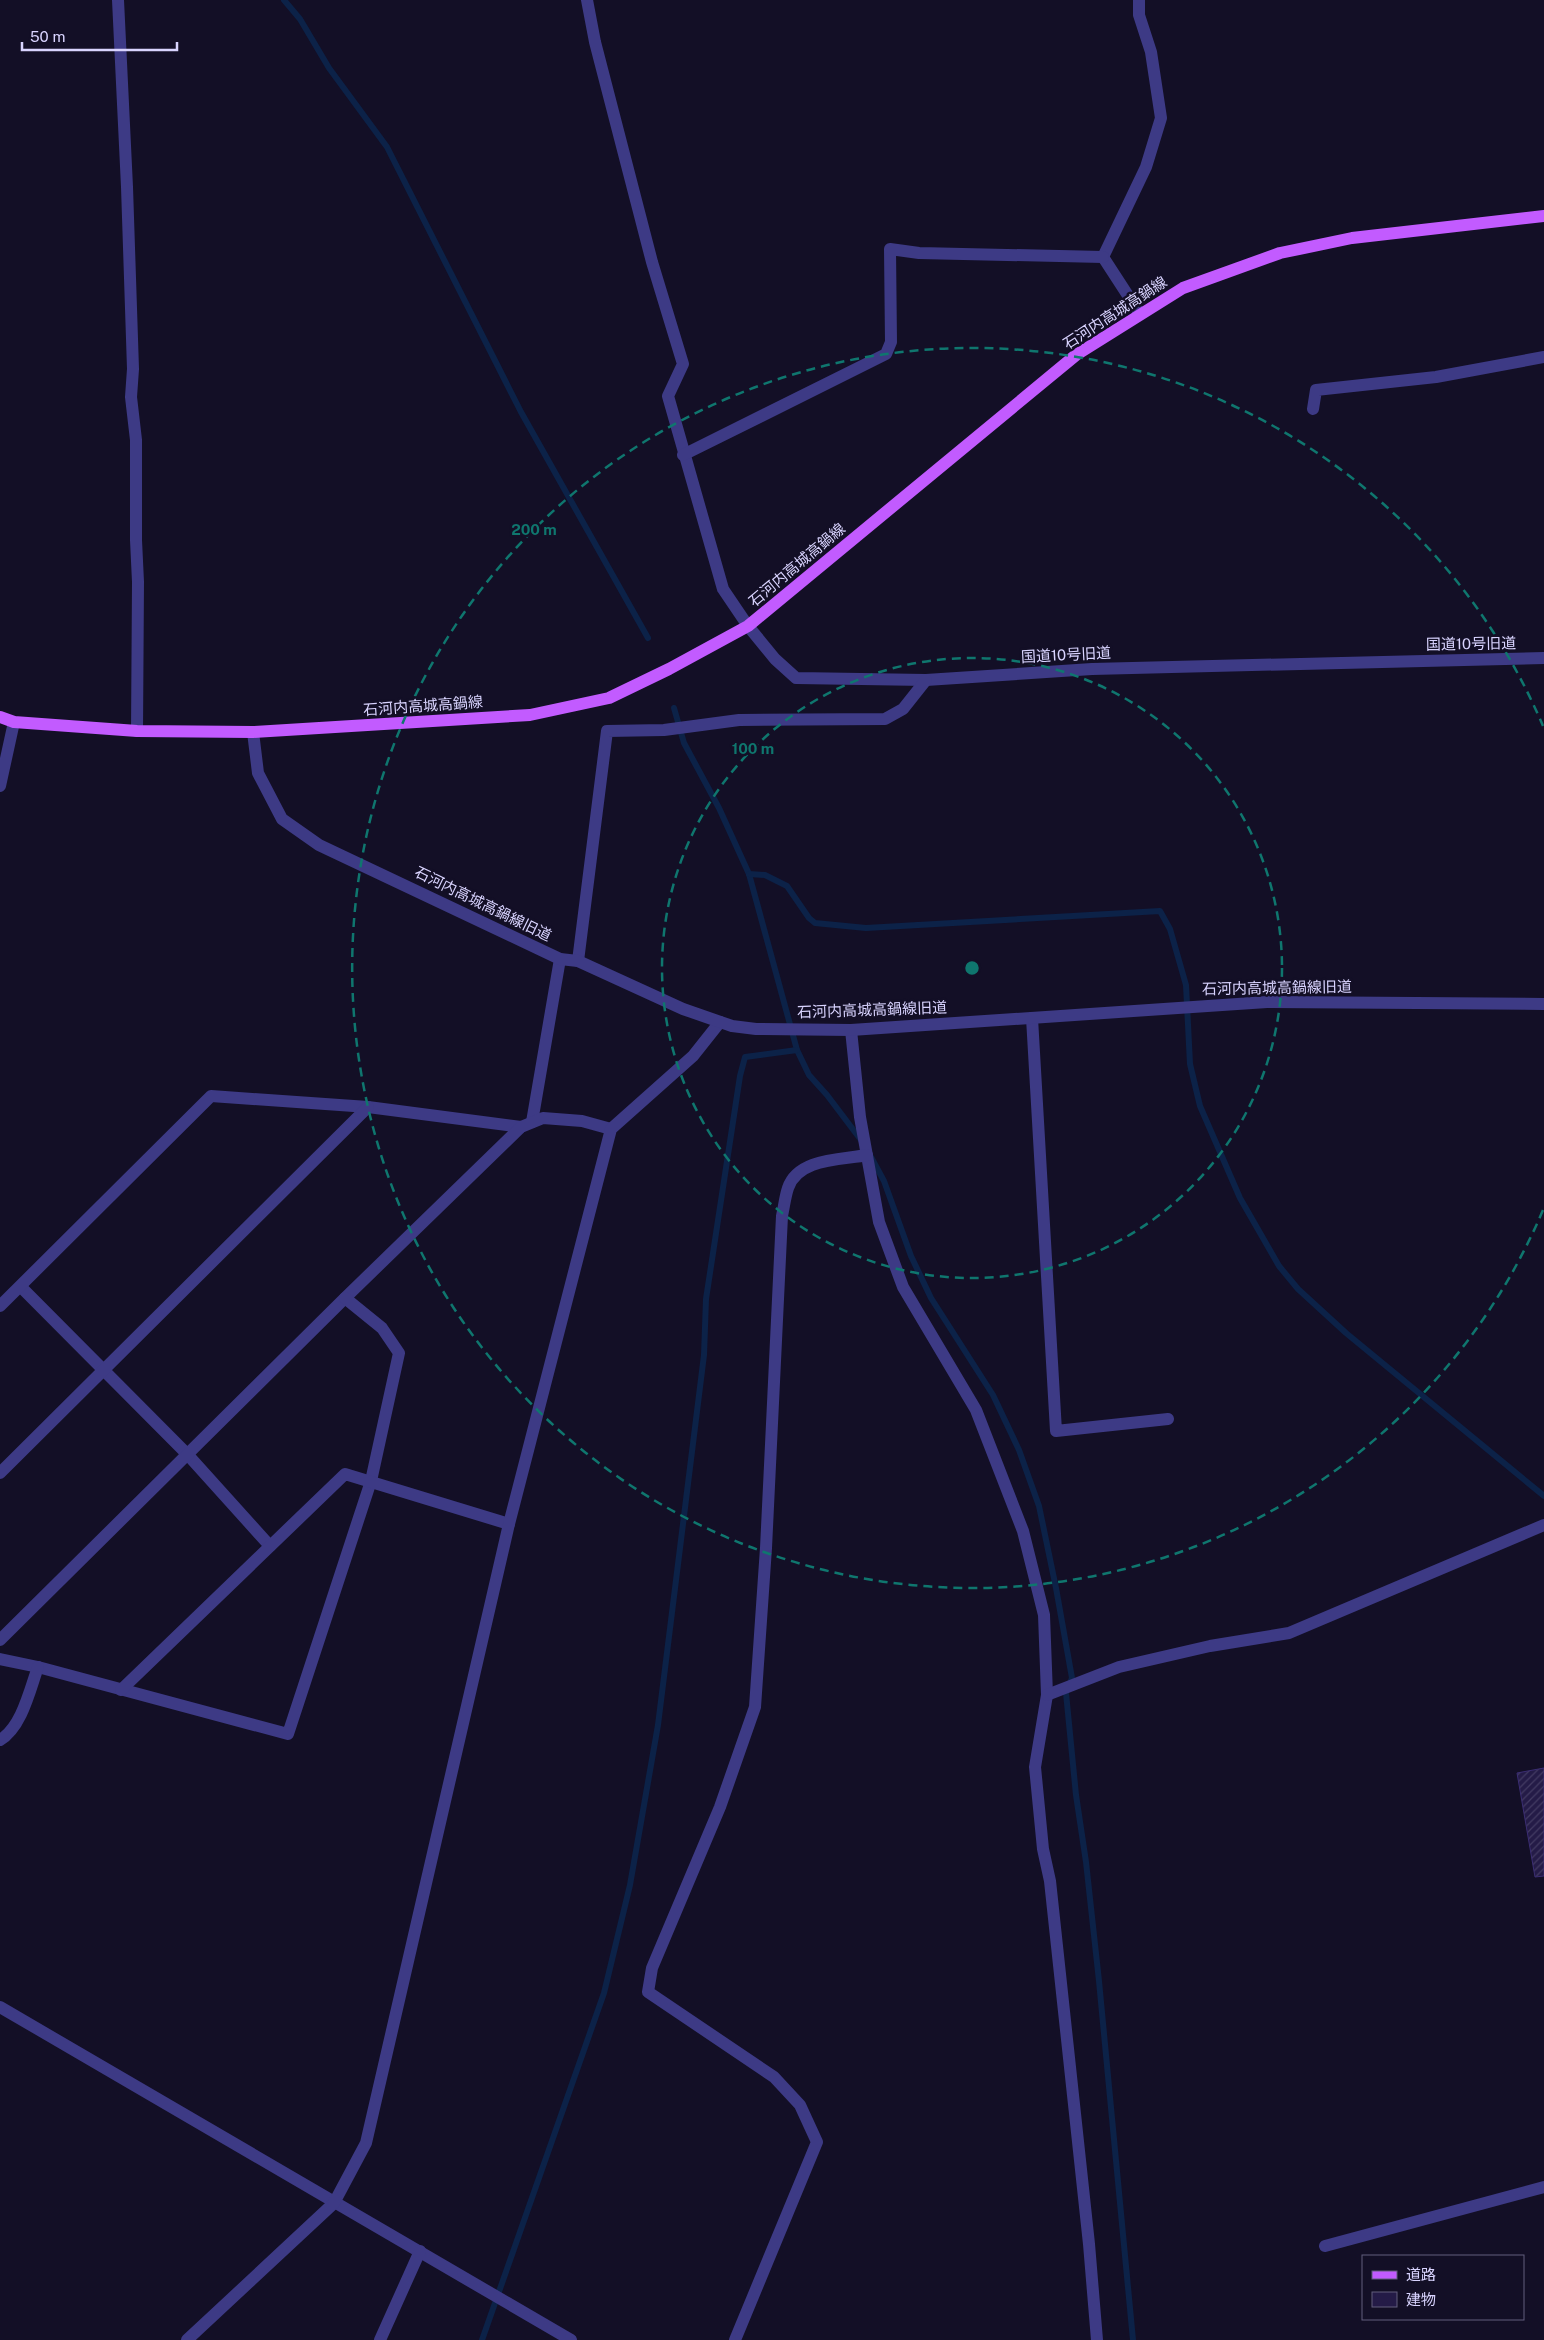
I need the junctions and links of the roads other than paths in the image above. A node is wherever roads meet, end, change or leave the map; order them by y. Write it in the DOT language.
graph roads {
  1 [pos="118,0"];
  2 [pos="587,0"];
  3 [pos="1139,0"];
  4 [pos="1544,216"];
  5 [pos="1103,258"];
  6 [pos="1140,314"];
  7 [pos="1544,357"];
  8 [pos="1313,409"];
  9 [pos="683,455"];
  10 [pos="748,626"];
  11 [pos="1544,658"];
  12 [pos="926,680"];
  13 [pos="0,717"];
  14 [pos="14,722"];
  15 [pos="137,731"];
  16 [pos="252,732"];
  17 [pos="0,786"];
  18 [pos="560,959"];
  19 [pos="578,961"];
  20 [pos="1544,1004"];
  21 [pos="1032,1018"];
  22 [pos="720,1022"];
  23 [pos="851,1030"];
  24 [pos="368,1107"];
  25 [pos="527,1125"];
  26 [pos="611,1129"];
  27 [pos="867,1154"];
  28 [pos="21,1287"];
  29 [pos="345,1298"];
  30 [pos="0,1306"];
  31 [pos="104,1370"];
  32 [pos="1168,1419"];
  33 [pos="188,1455"];
  34 [pos="0,1473"];
  35 [pos="371,1481"];
  36 [pos="509,1524"];
  37 [pos="1544,1525"];
  38 [pos="270,1546"];
  39 [pos="0,1640"];
  40 [pos="0,1659"];
  41 [pos="38,1667"];
  42 [pos="121,1690"];
  43 [pos="1047,1695"];
  44 [pos="0,1740"];
  45 [pos="0,2007"];
  46 [pos="1544,2187"];
  47 [pos="334,2203"];
  48 [pos="1325,2246"];
  49 [pos="420,2251"];
  50 [pos="187,2340"];
  51 [pos="380,2340"];
  52 [pos="571,2340"];
  53 [pos="736,2340"];
  54 [pos="1097,2340"];
  1 -- 15 [label="street"];
  2 -- 9 [label="street, 国道10号旧道"];
  3 -- 5 [label="street"];
  4 -- 6 [label="main road, 石河内高城高鍋線"];
  5 -- 6 [label="street"];
  5 -- 9 [label="street"];
  6 -- 10 [label="main road, 石河内高城高鍋線"];
  7 -- 8 [label="street"];
  9 -- 10 [label="street, 国道10号旧道"];
  10 -- 12 [label="street, 国道10号旧道"];
  10 -- 16 [label="main road, 石河内高城高鍋線"];
  11 -- 12 [label="street, 国道10号旧道"];
  12 -- 19 [label="street"];
  13 -- 14 [label="main road, 石河内高城高鍋線"];
  14 -- 15 [label="main road, 石河内高城高鍋線"];
  14 -- 17 [label="street"];
  15 -- 16 [label="main road, 石河内高城高鍋線"];
  16 -- 18 [label="street, 石河内高城高鍋線旧道"];
  18 -- 19 [label="street, 石河内高城高鍋線旧道"];
  18 -- 25 [label="street"];
  19 -- 22 [label="street, 石河内高城高鍋線旧道"];
  20 -- 21 [label="street, 石河内高城高鍋線旧道"];
  21 -- 23 [label="street, 石河内高城高鍋線旧道"];
  21 -- 32 [label="street"];
  22 -- 23 [label="street, 石河内高城高鍋線旧道"];
  22 -- 26 [label="street"];
  23 -- 27 [label="street"];
  24 -- 25 [label="street"];
  24 -- 28 [label="street"];
  24 -- 31 [label="street"];
  25 -- 26 [label="street"];
  25 -- 29 [label="street"];
  26 -- 36 [label="street"];
  27 -- 43 [label="street"];
  27 -- 53 [label="street"];
  28 -- 30 [label="street"];
  28 -- 31 [label="street"];
  29 -- 33 [label="street"];
  29 -- 35 [label="street"];
  31 -- 33 [label="street"];
  31 -- 34 [label="street"];
  33 -- 38 [label="street"];
  33 -- 39 [label="street"];
  35 -- 36 [label="street"];
  35 -- 38 [label="street"];
  35 -- 42 [label="street"];
  36 -- 47 [label="street"];
  37 -- 43 [label="street"];
  38 -- 42 [label="street"];
  40 -- 41 [label="street"];
  41 -- 42 [label="street"];
  41 -- 44 [label="street"];
  43 -- 54 [label="street"];
  45 -- 47 [label="street"];
  46 -- 48 [label="street"];
  47 -- 49 [label="street"];
  47 -- 50 [label="street"];
  49 -- 51 [label="street"];
  49 -- 52 [label="street"];
}
